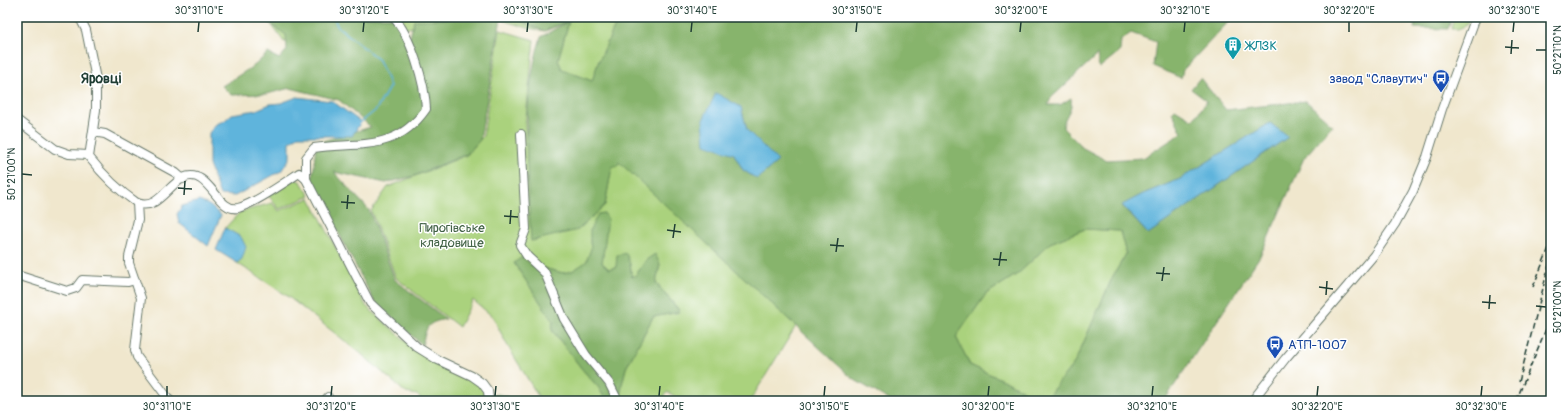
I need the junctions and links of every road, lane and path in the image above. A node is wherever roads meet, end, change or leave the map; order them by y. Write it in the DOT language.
graph roads {
  1 [pos="76,17"];
  2 [pos="393,17"];
  3 [pos="1476,17"];
  4 [pos="17,120"];
  5 [pos="93,132"];
  6 [pos="521,134"];
  7 [pos="89,155"];
  8 [pos="306,166"];
  9 [pos="299,173"];
  10 [pos="183,178"];
  11 [pos="306,179"];
  12 [pos="137,203"];
  13 [pos="17,276"];
  14 [pos="135,280"];
  15 [pos="170,401"];
  16 [pos="489,401"];
  17 [pos="618,401"];
  18 [pos="1252,401"];
  1 -- 5 [label="street"];
  2 -- 8 [label="street"];
  3 -- 18 [label="street"];
  4 -- 7 [label="street"];
  5 -- 7 [label="street"];
  5 -- 10 [label="street"];
  6 -- 17 [label="street"];
  7 -- 12 [label="street"];
  8 -- 9 [label="street"];
  8 -- 11 [label="street"];
  9 -- 10 [label="street"];
  9 -- 11 [label="street"];
  10 -- 12 [label="street"];
  11 -- 16 [label="street"];
  12 -- 14 [label="street"];
  13 -- 14 [label="street"];
  14 -- 15 [label="street"];
}
